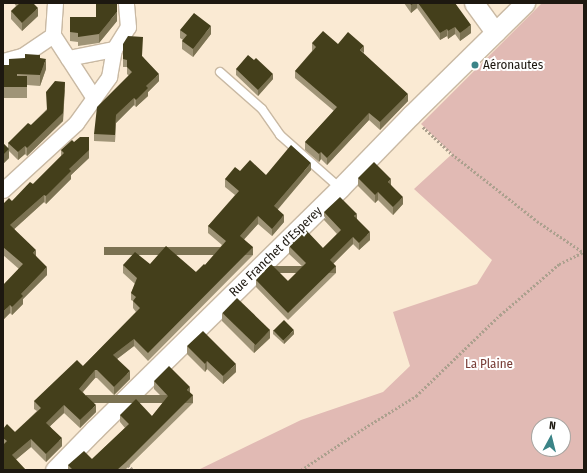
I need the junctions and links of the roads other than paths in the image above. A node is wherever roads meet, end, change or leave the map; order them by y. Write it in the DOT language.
graph roads {
  1 [pos="55,3"];
  2 [pos="126,3"];
  3 [pos="474,3"];
  4 [pos="524,3"];
  5 [pos="495,32"];
  6 [pos="53,35"];
  7 [pos="114,49"];
  8 [pos="68,58"];
  9 [pos="3,61"];
  10 [pos="220,72"];
  11 [pos="94,98"];
  12 [pos="340,188"];
  13 [pos="3,190"];
  14 [pos="55,470"];
  1 -- 6 [label="street"];
  2 -- 7 [label="street"];
  3 -- 5 [label="street"];
  4 -- 5 [label="street, Rue Franchet d'Esperey"];
  5 -- 12 [label="street, Rue Franchet d'Esperey"];
  6 -- 8 [label="street"];
  6 -- 9 [label="street"];
  7 -- 8 [label="street"];
  7 -- 11 [label="street"];
  8 -- 11 [label="street"];
  10 -- 12 [label="lane"];
  11 -- 13 [label="street"];
  12 -- 14 [label="street, Rue Franchet d'Esperey"];
}
